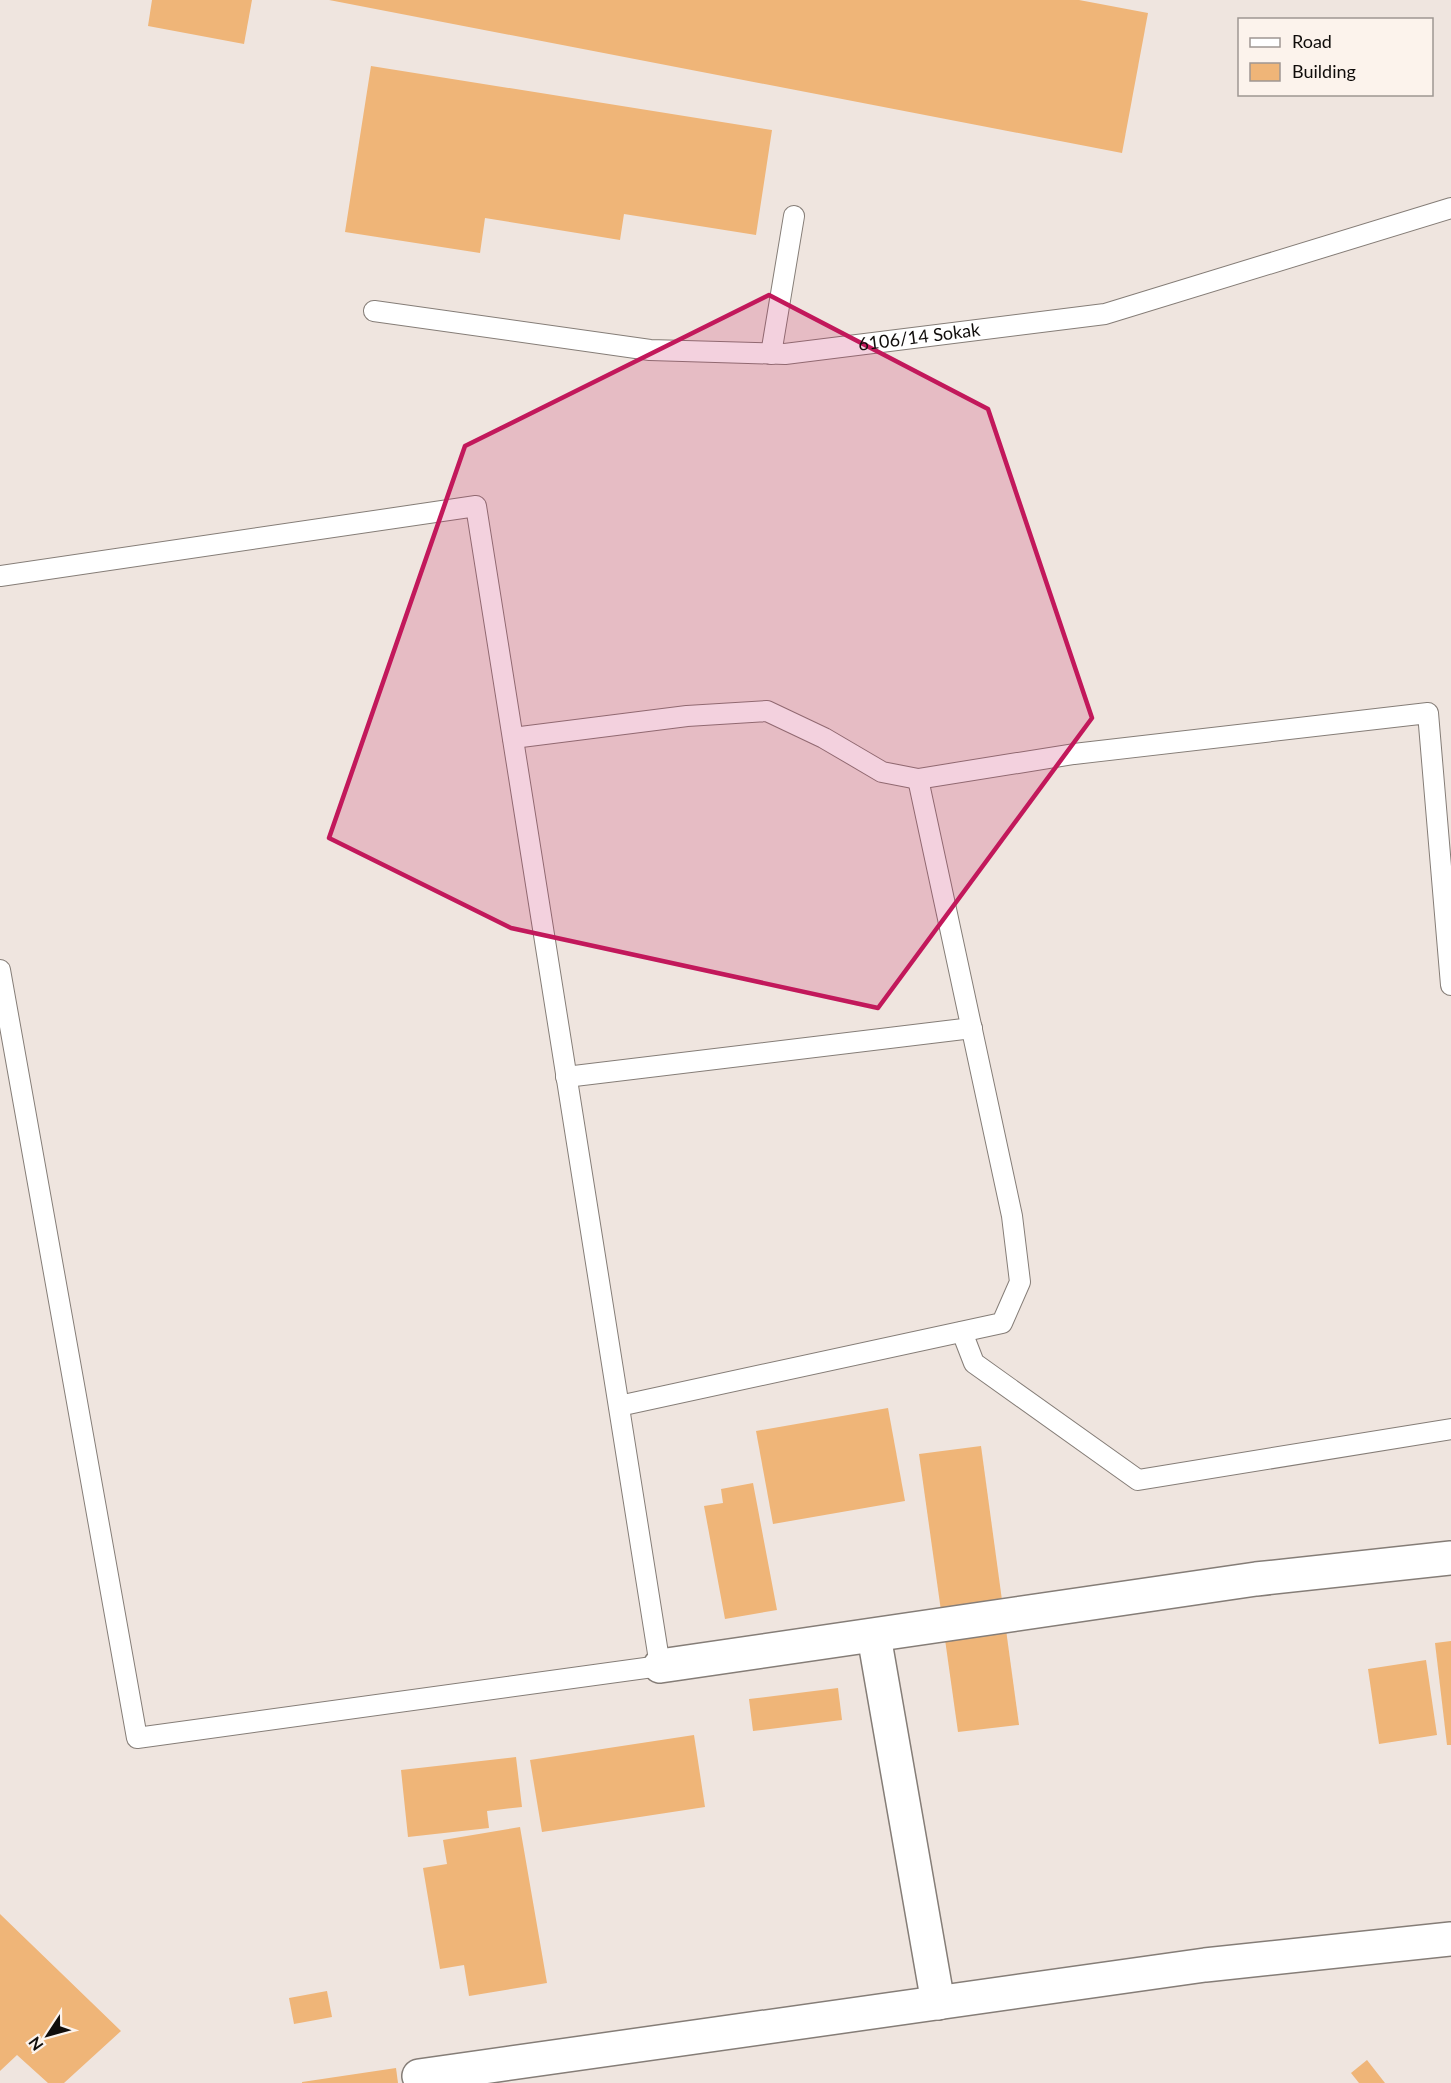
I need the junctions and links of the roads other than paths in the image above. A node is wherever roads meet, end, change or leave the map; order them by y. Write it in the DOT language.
graph roads {
  1 [pos="1451,208"];
  2 [pos="794,216"];
  3 [pos="374,311"];
  4 [pos="771,354"];
  5 [pos="0,576"];
  6 [pos="513,738"];
  7 [pos="918,779"];
  8 [pos="0,970"];
  9 [pos="1451,985"];
  10 [pos="972,1028"];
  11 [pos="566,1077"];
  12 [pos="962,1332"];
  13 [pos="619,1406"];
  14 [pos="1451,1430"];
  15 [pos="1451,1558"];
  16 [pos="874,1636"];
  17 [pos="660,1666"];
  18 [pos="1451,1939"];
  19 [pos="938,2003"];
  20 [pos="419,2076"];
  1 -- 4 [label="lane, 6106/14 Sokak"];
  2 -- 4 [label="lane"];
  3 -- 4 [label="lane, 6106/14 Sokak"];
  5 -- 6 [label="lane"];
  6 -- 7 [label="lane"];
  6 -- 11 [label="lane"];
  7 -- 9 [label="lane"];
  7 -- 10 [label="lane"];
  8 -- 17 [label="lane"];
  10 -- 11 [label="lane"];
  10 -- 12 [label="lane"];
  11 -- 13 [label="lane"];
  12 -- 13 [label="lane"];
  12 -- 14 [label="lane"];
  13 -- 17 [label="lane"];
  15 -- 16 [label="street"];
  16 -- 17 [label="street"];
  16 -- 19 [label="street"];
  18 -- 19 [label="street"];
  19 -- 20 [label="street"];
}
